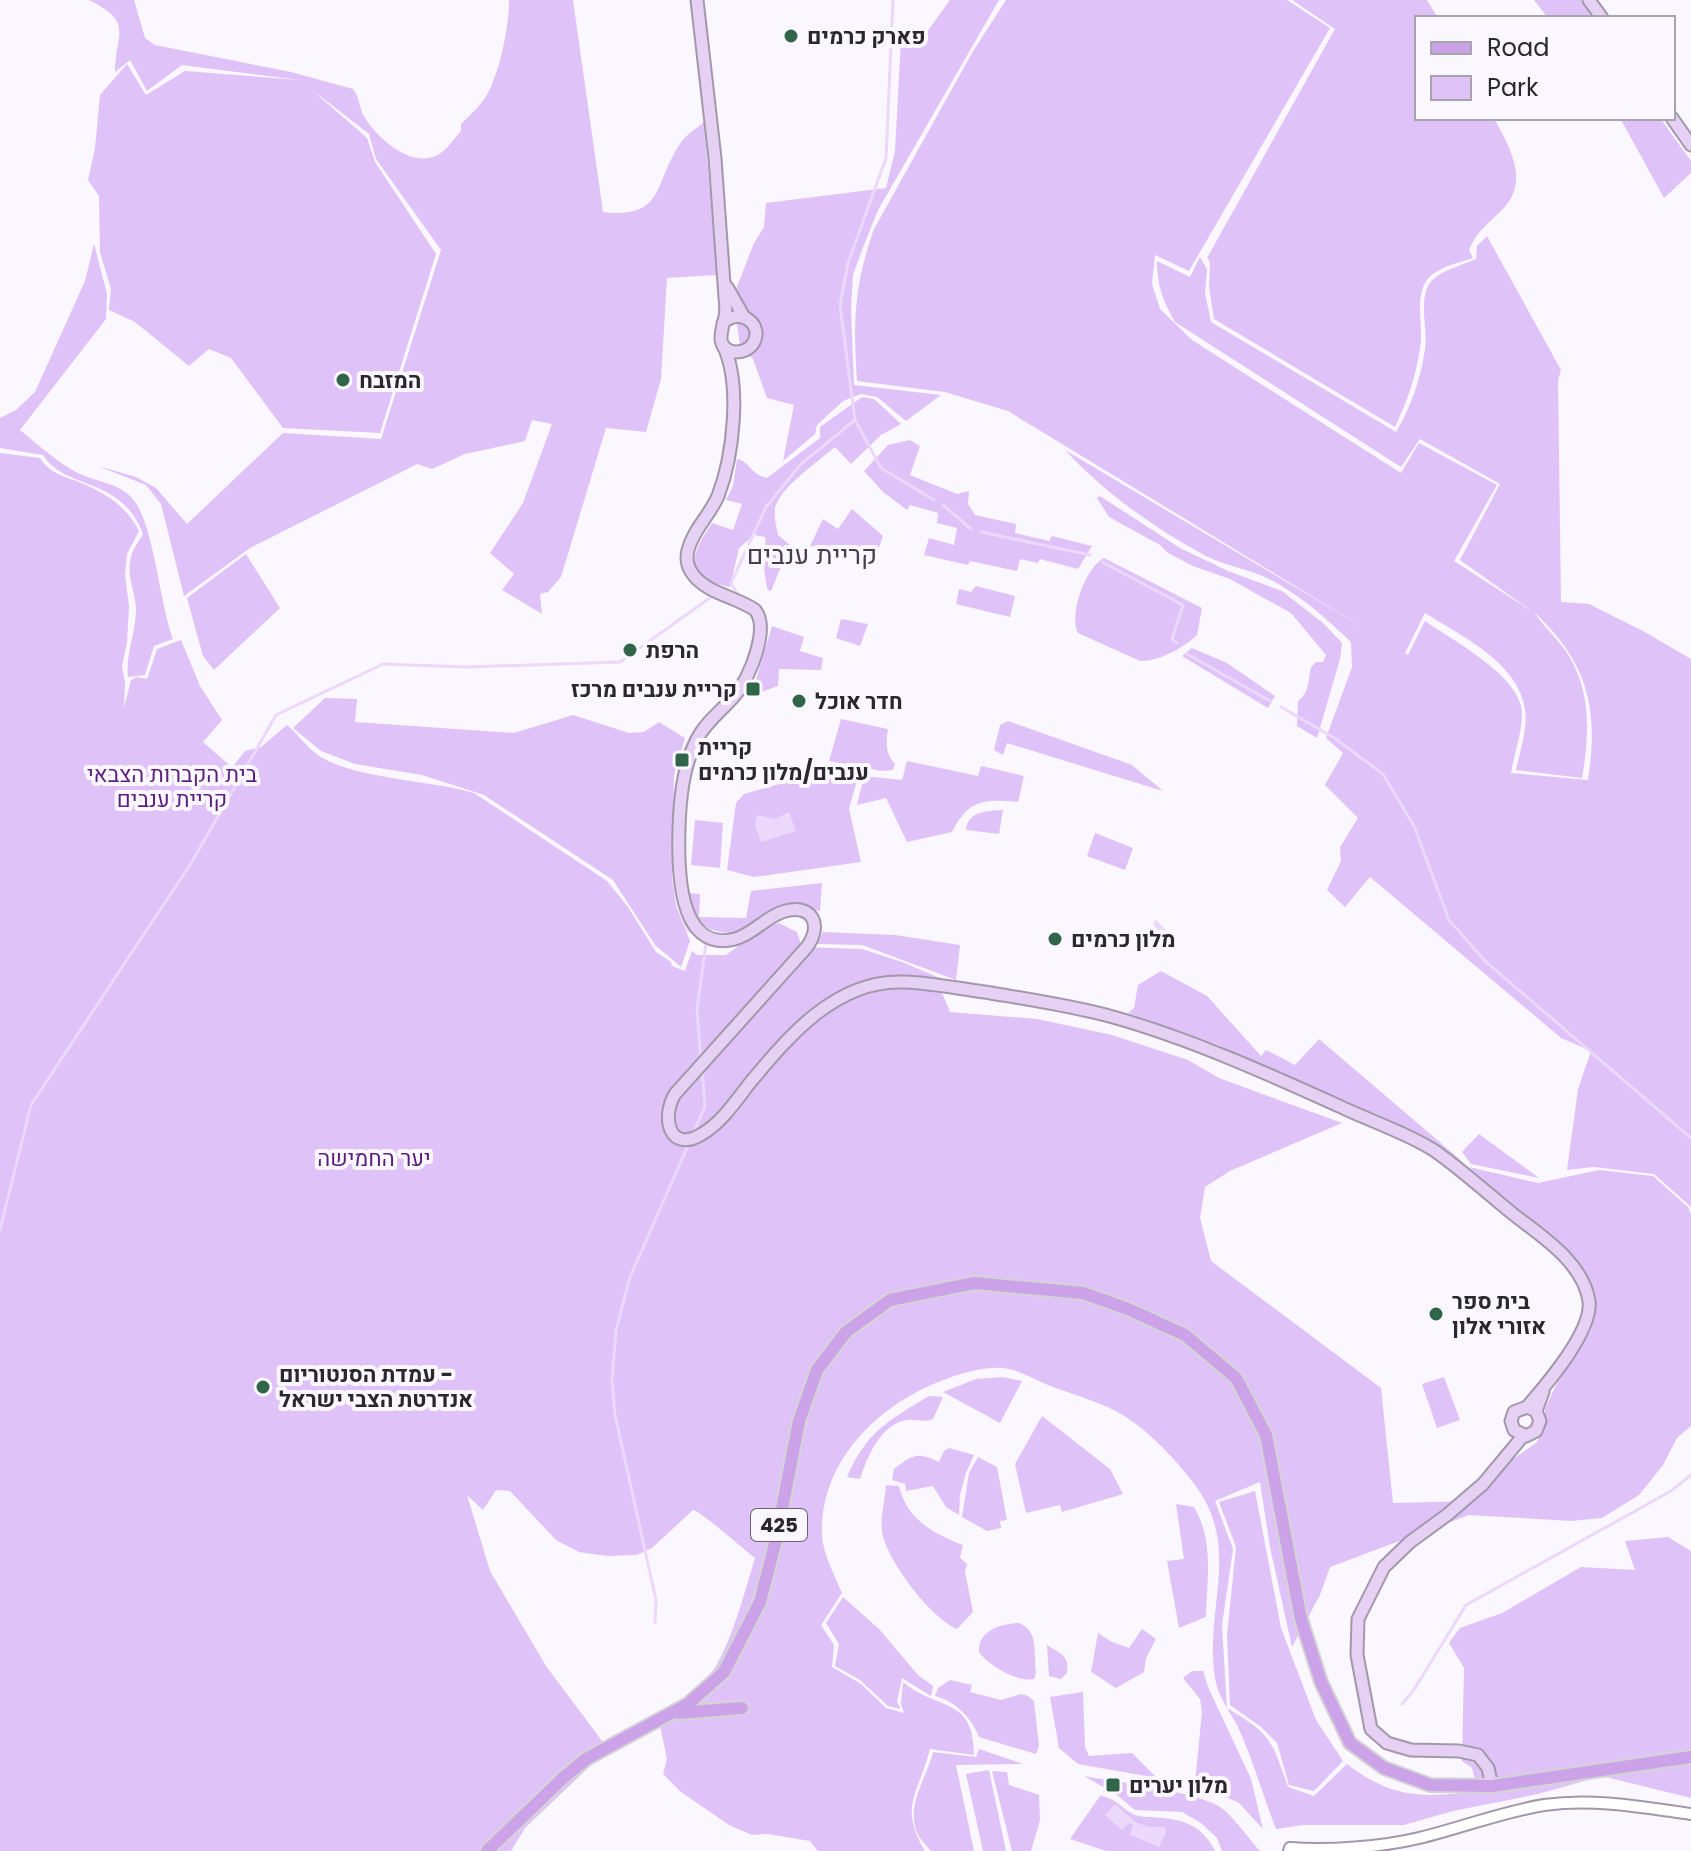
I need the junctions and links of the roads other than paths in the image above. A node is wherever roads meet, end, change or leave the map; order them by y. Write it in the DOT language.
graph roads {
  1 [pos="697,0"];
  2 [pos="1673,120"];
  3 [pos="1691,145"];
  4 [pos="723,275"];
  5 [pos="744,317"];
  6 [pos="723,323"];
  7 [pos="723,345"];
  8 [pos="745,351"];
  9 [pos="733,383"];
  10 [pos="1531,1409"];
  11 [pos="1512,1426"];
  12 [pos="1523,1436"];
  13 [pos="1506,1456"];
  14 [pos="742,1708"];
  15 [pos="667,1715"];
  16 [pos="1691,1757"];
  17 [pos="1492,1786"];
  18 [pos="1691,1814"];
  19 [pos="487,1851"];
  20 [pos="1289,1851"];
  1 -- 4 [label="main road"];
  2 -- 3 [label="main road"];
  4 -- 5 [label="main road"];
  4 -- 6 [label="main road"];
  5 -- 6 [label="main road"];
  5 -- 8 [label="main road"];
  6 -- 7 [label="main road"];
  7 -- 8 [label="main road"];
  7 -- 9 [label="main road"];
  8 -- 9 [label="main road"];
  9 -- 10 [label="main road"];
  10 -- 11 [label="main road"];
  10 -- 12 [label="main road"];
  11 -- 12 [label="main road"];
  11 -- 13 [label="main road"];
  12 -- 13 [label="main road"];
  13 -- 17 [label="main road"];
  14 -- 15 [label="main road"];
  15 -- 17 [label="main road, 425"];
  15 -- 19 [label="main road, 425"];
  16 -- 17 [label="main road, 425"];
  18 -- 20 [label="street"];
}
